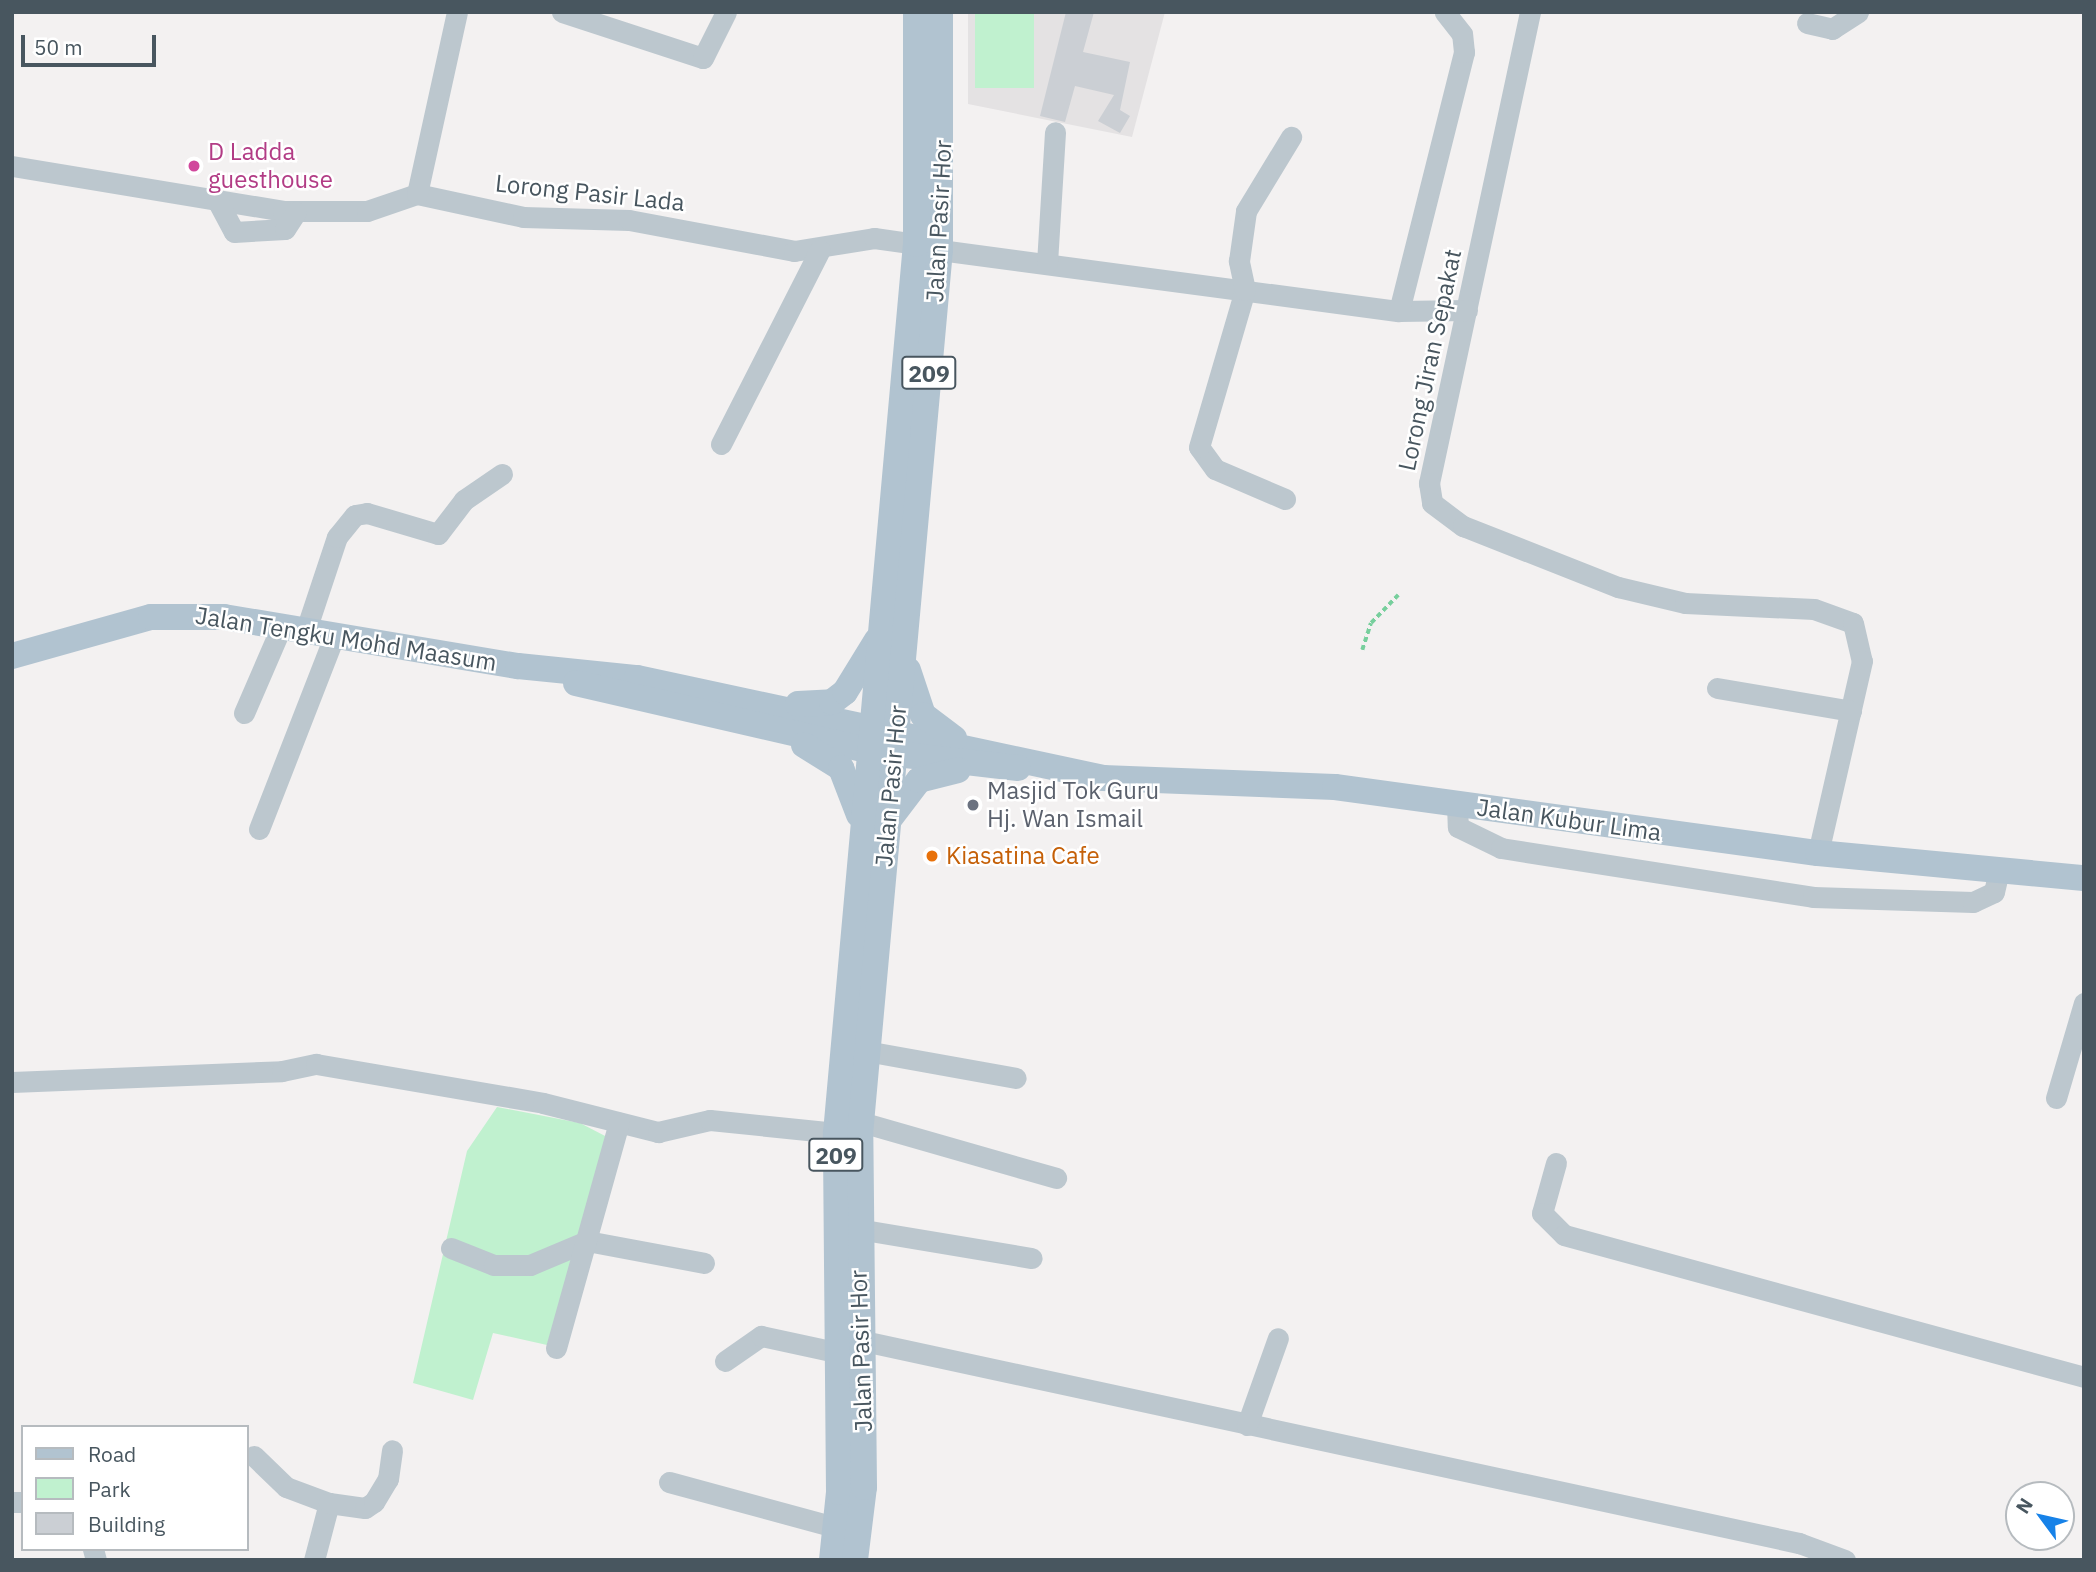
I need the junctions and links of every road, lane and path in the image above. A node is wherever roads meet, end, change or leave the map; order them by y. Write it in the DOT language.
graph roads {
  1 [pos="457,12"];
  2 [pos="562,12"];
  3 [pos="726,12"];
  4 [pos="916,12"];
  5 [pos="940,12"];
  6 [pos="1445,12"];
  7 [pos="1530,12"];
  8 [pos="1858,12"];
  9 [pos="1807,23"];
  10 [pos="1055,132"];
  11 [pos="1291,137"];
  12 [pos="12,166"];
  13 [pos="416,194"];
  14 [pos="217,200"];
  15 [pos="296,212"];
  16 [pos="928,247"];
  17 [pos="820,250"];
  18 [pos="1047,263"];
  19 [pos="1245,290"];
  20 [pos="1467,310"];
  21 [pos="1399,311"];
  22 [pos="721,444"];
  23 [pos="502,474"];
  24 [pos="1285,499"];
  25 [pos="1398,595"];
  26 [pos="294,628"];
  27 [pos="883,629"];
  28 [pos="335,634"];
  29 [pos="1362,650"];
  30 [pos="904,651"];
  31 [pos="12,656"];
  32 [pos="1717,688"];
  33 [pos="1851,711"];
  34 [pos="244,713"];
  35 [pos="770,718"];
  36 [pos="884,742"];
  37 [pos="975,757"];
  38 [pos="1457,804"];
  39 [pos="875,825"];
  40 [pos="259,829"];
  41 [pos="1818,853"];
  42 [pos="1998,870"];
  43 [pos="2084,878"];
  44 [pos="2084,1003"];
  45 [pos="866,1051"];
  46 [pos="1016,1078"];
  47 [pos="12,1082"];
  48 [pos="2056,1098"];
  49 [pos="861,1122"];
  50 [pos="619,1123"];
  51 [pos="836,1133"];
  52 [pos="1556,1163"];
  53 [pos="1056,1178"];
  54 [pos="858,1229"];
  55 [pos="587,1241"];
  56 [pos="451,1248"];
  57 [pos="1032,1258"];
  58 [pos="704,1263"];
  59 [pos="1278,1338"];
  60 [pos="859,1340"];
  61 [pos="556,1348"];
  62 [pos="835,1352"];
  63 [pos="725,1361"];
  64 [pos="2084,1377"];
  65 [pos="1247,1425"];
  66 [pos="392,1450"];
  67 [pos="254,1456"];
  68 [pos="669,1482"];
  69 [pos="329,1503"];
  70 [pos="838,1528"];
  71 [pos="314,1560"];
  72 [pos="832,1560"];
  73 [pos="855,1560"];
  74 [pos="1845,1560"];
  1 -- 13 [label="street"];
  2 -- 3 [label="street"];
  4 -- 16 [label="main road, Jalan Pasir Hor / 209"];
  5 -- 16 [label="main road, Jalan Pasir Hor / 209"];
  6 -- 21 [label="street"];
  7 -- 20 [label="street, Lorong Jiran Sepakat"];
  8 -- 9 [label="street"];
  10 -- 18 [label="street"];
  11 -- 19 [label="street"];
  12 -- 14 [label="street"];
  13 -- 15 [label="street"];
  13 -- 17 [label="street, Lorong Pasir Lada"];
  14 -- 15 [label="street"];
  14 -- 15 [label="street"];
  16 -- 17 [label="street, Lorong Pasir Lada"];
  16 -- 18 [label="street, Lorong Pasir Lada"];
  16 -- 27 [label="main road, Jalan Pasir Hor / 209"];
  16 -- 30 [label="main road, Jalan Pasir Hor / 209"];
  17 -- 22 [label="street"];
  18 -- 19 [label="street, Lorong Pasir Lada"];
  19 -- 21 [label="street, Lorong Pasir Lada"];
  19 -- 24 [label="street"];
  20 -- 21 [label="street, Lorong Pasir Lada"];
  20 -- 33 [label="street, Lorong Jiran Sepakat"];
  23 -- 26 [label="street"];
  25 -- 29 [label="path"];
  26 -- 28 [label="main road, Jalan Tengku Mohd Maasum"];
  26 -- 31 [label="main road, Jalan Tengku Mohd Maasum"];
  26 -- 34 [label="street"];
  27 -- 35 [label="main road"];
  27 -- 36 [label="main road, Jalan Pasir Hor / 209"];
  28 -- 35 [label="main road, Jalan Tengku Mohd Maasum"];
  28 -- 40 [label="street"];
  30 -- 36 [label="main road, Jalan Pasir Hor / 209"];
  30 -- 37 [label="main road"];
  32 -- 33 [label="street"];
  33 -- 41 [label="street, Lorong Jiran Sepakat"];
  35 -- 36 [label="main road, Jalan Tengku Mohd Maasum"];
  35 -- 39 [label="main road"];
  36 -- 37 [label="main road, Jalan Kubur Lima"];
  36 -- 39 [label="main road, Jalan Pasir Hor / 209"];
  37 -- 38 [label="main road, Jalan Kubur Lima"];
  37 -- 39 [label="main road"];
  38 -- 41 [label="main road, Jalan Kubur Lima"];
  38 -- 42 [label="street"];
  39 -- 45 [label="main road, Jalan Pasir Hor / 209"];
  39 -- 51 [label="main road, Jalan Pasir Hor / 209"];
  41 -- 42 [label="main road, Jalan Kubur Lima"];
  42 -- 43 [label="main road, Jalan Kubur Lima"];
  44 -- 48 [label="street"];
  45 -- 46 [label="street"];
  45 -- 49 [label="main road, Jalan Pasir Hor / 209"];
  47 -- 50 [label="street"];
  49 -- 53 [label="street"];
  49 -- 54 [label="main road, Jalan Pasir Hor / 209"];
  50 -- 51 [label="street"];
  50 -- 55 [label="street"];
  51 -- 62 [label="main road, Jalan Pasir Hor / 209"];
  52 -- 64 [label="street"];
  54 -- 57 [label="street"];
  54 -- 60 [label="main road, Jalan Pasir Hor / 209"];
  55 -- 56 [label="street"];
  55 -- 58 [label="street"];
  55 -- 61 [label="street"];
  59 -- 65 [label="street"];
  60 -- 65 [label="street"];
  60 -- 73 [label="main road, Jalan Pasir Hor / 209"];
  62 -- 63 [label="street"];
  62 -- 70 [label="main road, Jalan Pasir Hor / 209"];
  65 -- 74 [label="street"];
  66 -- 69 [label="street"];
  67 -- 69 [label="street"];
  68 -- 70 [label="street"];
  69 -- 71 [label="street"];
  70 -- 72 [label="main road, Jalan Pasir Hor / 209"];
}
